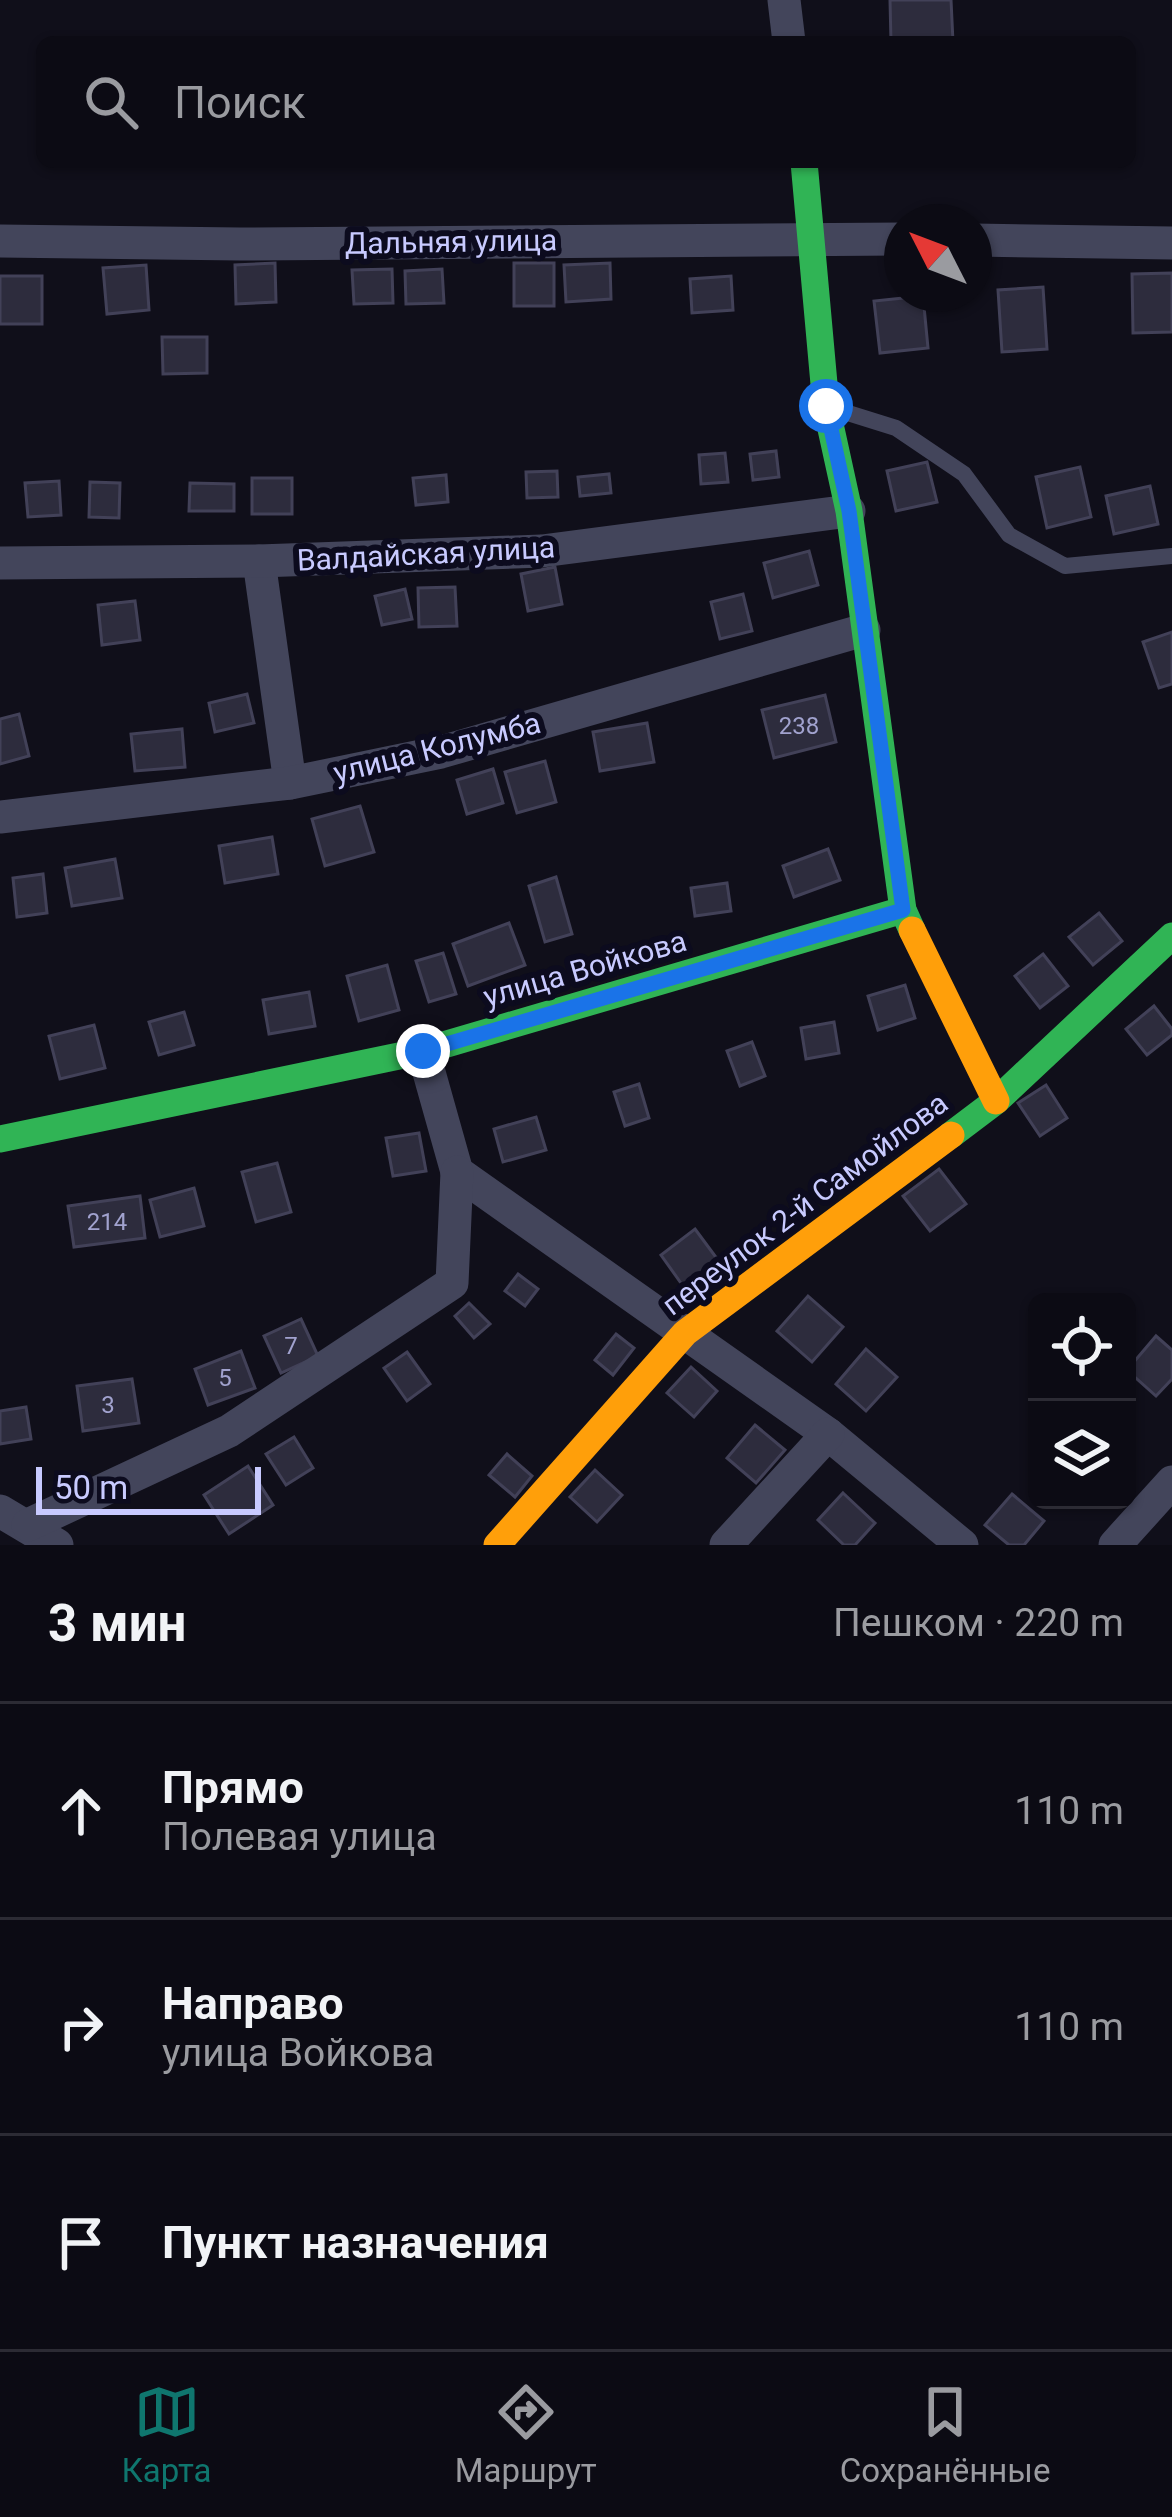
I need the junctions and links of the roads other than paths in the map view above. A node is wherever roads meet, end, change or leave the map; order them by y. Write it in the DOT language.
graph roads {
  1 [pos="784,0"];
  2 [pos="788,36"];
  3 [pos="805,168"];
  4 [pos="813,238"];
  5 [pos="884,239"];
  6 [pos="992,240"];
  7 [pos="0,241"];
  8 [pos="1172,243"];
  9 [pos="826,406"];
  10 [pos="849,511"];
  11 [pos="1172,556"];
  12 [pos="260,561"];
  13 [pos="0,562"];
  14 [pos="864,630"];
  15 [pos="290,783"];
  16 [pos="0,817"];
  17 [pos="903,910"];
  18 [pos="1172,936"];
  19 [pos="423,1051"];
  20 [pos="996,1101"];
  21 [pos="0,1139"];
  22 [pos="457,1172"];
  23 [pos="685,1333"];
  24 [pos="828,1434"];
  25 [pos="1172,1482"];
  26 [pos="14,1518"];
  27 [pos="57,1545"];
  28 [pos="497,1545"];
  29 [pos="726,1545"];
  30 [pos="962,1545"];
  31 [pos="1115,1545"];
  1 -- 2 [label="street"];
  3 -- 4 [label="street"];
  4 -- 5 [label="street, Дальняя улица"];
  4 -- 7 [label="street, Дальняя улица"];
  4 -- 9 [label="street"];
  6 -- 8 [label="street"];
  9 -- 10 [label="street"];
  9 -- 11 [label="lane"];
  10 -- 12 [label="street, Валдайская улица"];
  10 -- 14 [label="street"];
  12 -- 13 [label="street, Валдайская улица"];
  12 -- 15 [label="street"];
  14 -- 15 [label="street, улица Колумба"];
  14 -- 17 [label="street"];
  15 -- 16 [label="street, улица Колумба"];
  17 -- 19 [label="street, улица Войкова"];
  17 -- 20 [label="street"];
  18 -- 20 [label="street, переулок 2-й Самойлова"];
  19 -- 21 [label="street, улица Войкова"];
  19 -- 22 [label="street"];
  20 -- 23 [label="street, переулок 2-й Самойлова"];
  22 -- 23 [label="street"];
  22 -- 26 [label="street"];
  23 -- 24 [label="street"];
  23 -- 28 [label="street, переулок 2-й Самойлова"];
  24 -- 29 [label="street"];
  24 -- 30 [label="street"];
  25 -- 31 [label="street"];
  26 -- 27 [label="street"];
}
